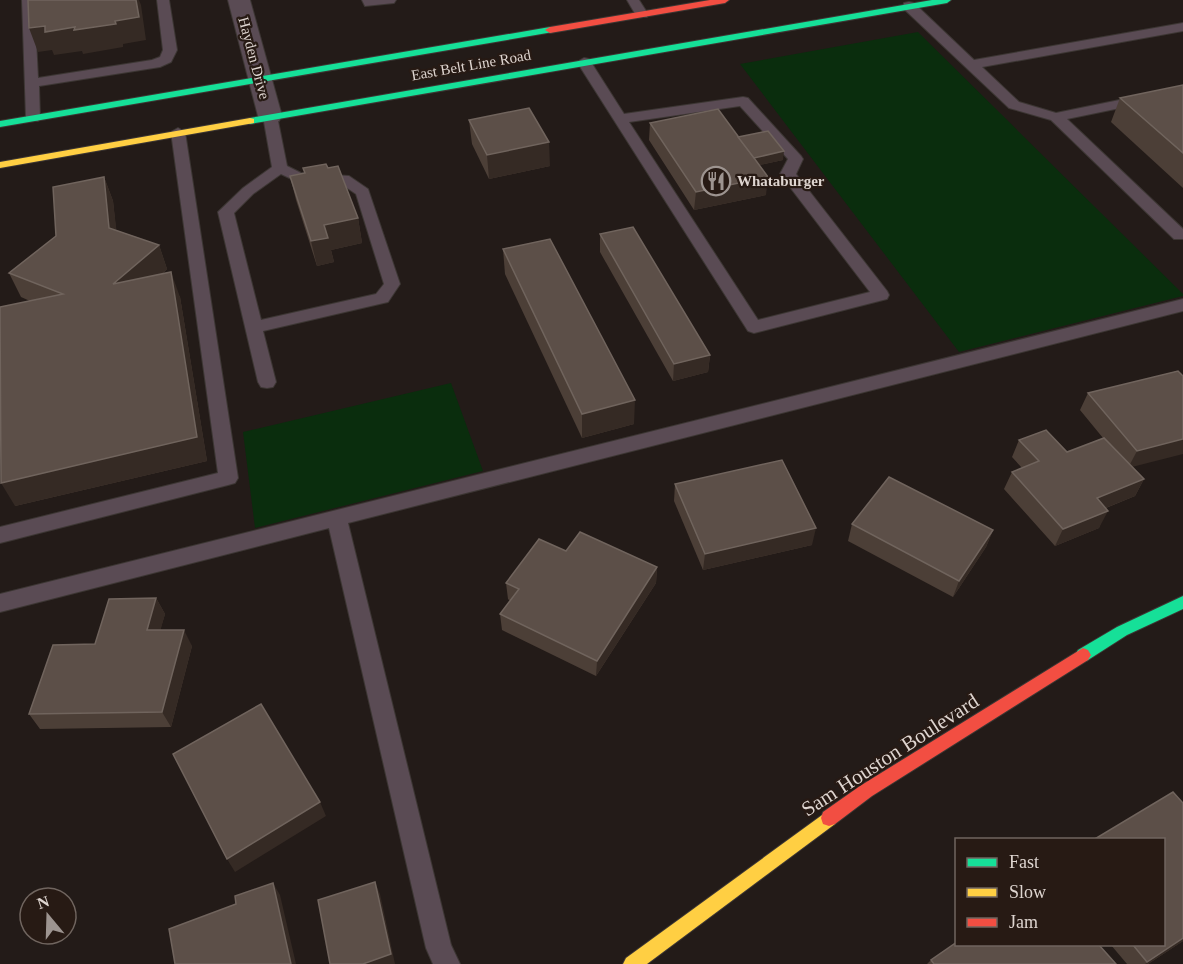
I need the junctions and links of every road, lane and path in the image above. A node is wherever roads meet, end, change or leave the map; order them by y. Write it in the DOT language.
graph roads {
  1 [pos="28,0"];
  2 [pos="162,0"];
  3 [pos="239,0"];
  4 [pos="368,0"];
  5 [pos="390,0"];
  6 [pos="633,0"];
  7 [pos="725,0"];
  8 [pos="947,0"];
  9 [pos="909,6"];
  10 [pos="642,14"];
  11 [pos="1183,27"];
  12 [pos="584,62"];
  13 [pos="971,65"];
  14 [pos="259,79"];
  15 [pos="32,83"];
  16 [pos="1183,91"];
  17 [pos="270,116"];
  18 [pos="1056,117"];
  19 [pos="33,118"];
  20 [pos="620,119"];
  21 [pos="0,124"];
  22 [pos="178,132"];
  23 [pos="0,165"];
  24 [pos="280,168"];
  25 [pos="1180,235"];
  26 [pos="1183,305"];
  27 [pos="255,327"];
  28 [pos="267,382"];
  29 [pos="337,519"];
  30 [pos="0,535"];
  31 [pos="1183,602"];
  32 [pos="0,603"];
  33 [pos="447,964"];
  34 [pos="632,964"];
  1 -- 15 [label="lane"];
  2 -- 15 [label="lane"];
  3 -- 14 [label="street, Hayden Drive"];
  4 -- 5 [label="lane"];
  6 -- 10 [label="lane"];
  7 -- 10 [label="main road, East Belt Line Road"];
  8 -- 9 [label="main road, East Belt Line Road"];
  9 -- 12 [label="main road, East Belt Line Road"];
  9 -- 13 [label="lane"];
  10 -- 14 [label="main road, East Belt Line Road"];
  11 -- 13 [label="lane"];
  12 -- 17 [label="main road, East Belt Line Road"];
  12 -- 20 [label="lane"];
  13 -- 18 [label="lane"];
  14 -- 17 [label="street, Hayden Drive"];
  14 -- 19 [label="main road, East Belt Line Road"];
  15 -- 19 [label="lane"];
  16 -- 18 [label="lane"];
  17 -- 22 [label="main road, East Belt Line Road"];
  17 -- 24 [label="lane"];
  18 -- 25 [label="lane"];
  19 -- 21 [label="main road, East Belt Line Road"];
  20 -- 20 [label="lane"];
  22 -- 23 [label="main road, East Belt Line Road"];
  22 -- 30 [label="lane"];
  24 -- 27 [label="lane"];
  24 -- 27 [label="lane"];
  26 -- 29 [label="lane"];
  27 -- 28 [label="lane"];
  29 -- 32 [label="lane"];
  29 -- 33 [label="lane"];
  31 -- 34 [label="main road, Sam Houston Boulevard"];
}
